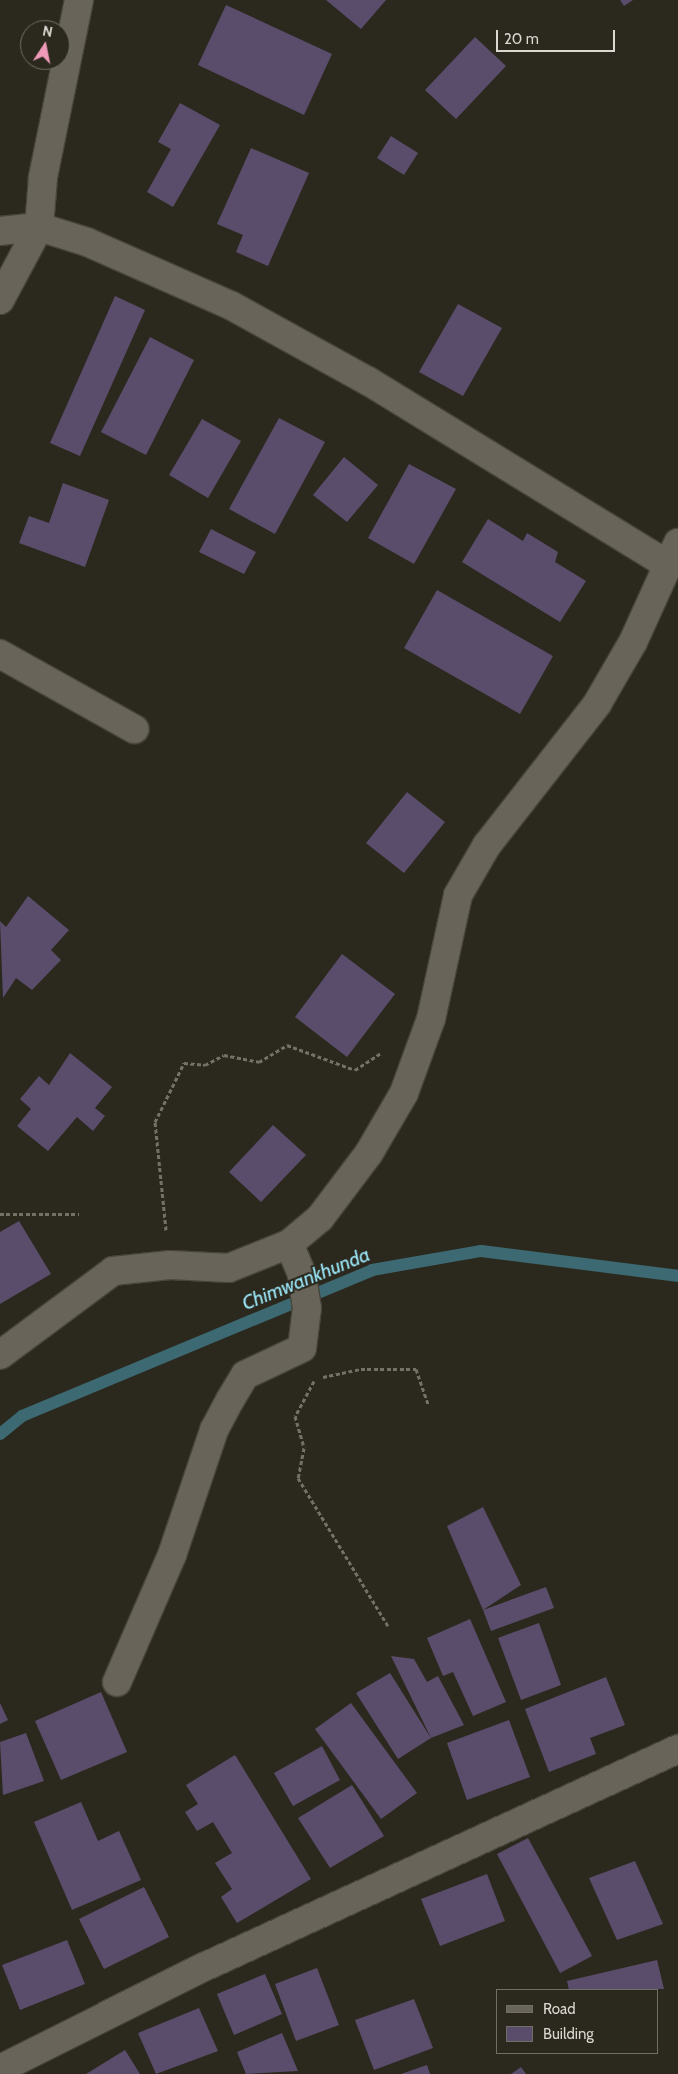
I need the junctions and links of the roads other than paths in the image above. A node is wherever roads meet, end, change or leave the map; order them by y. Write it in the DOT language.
graph roads {
  1 [pos="79,0"];
  2 [pos="39,227"];
  3 [pos="0,231"];
  4 [pos="0,300"];
  5 [pos="672,553"];
  6 [pos="0,654"];
  7 [pos="134,729"];
  8 [pos="289,1244"];
  9 [pos="0,1355"];
  10 [pos="117,1682"];
  11 [pos="678,1749"];
  12 [pos="0,2069"];
  1 -- 2 [label="street"];
  2 -- 3 [label="street"];
  2 -- 4 [label="street"];
  2 -- 5 [label="street"];
  5 -- 8 [label="street"];
  6 -- 7 [label="street"];
  8 -- 9 [label="street"];
  8 -- 10 [label="street"];
  11 -- 12 [label="street"];
}
